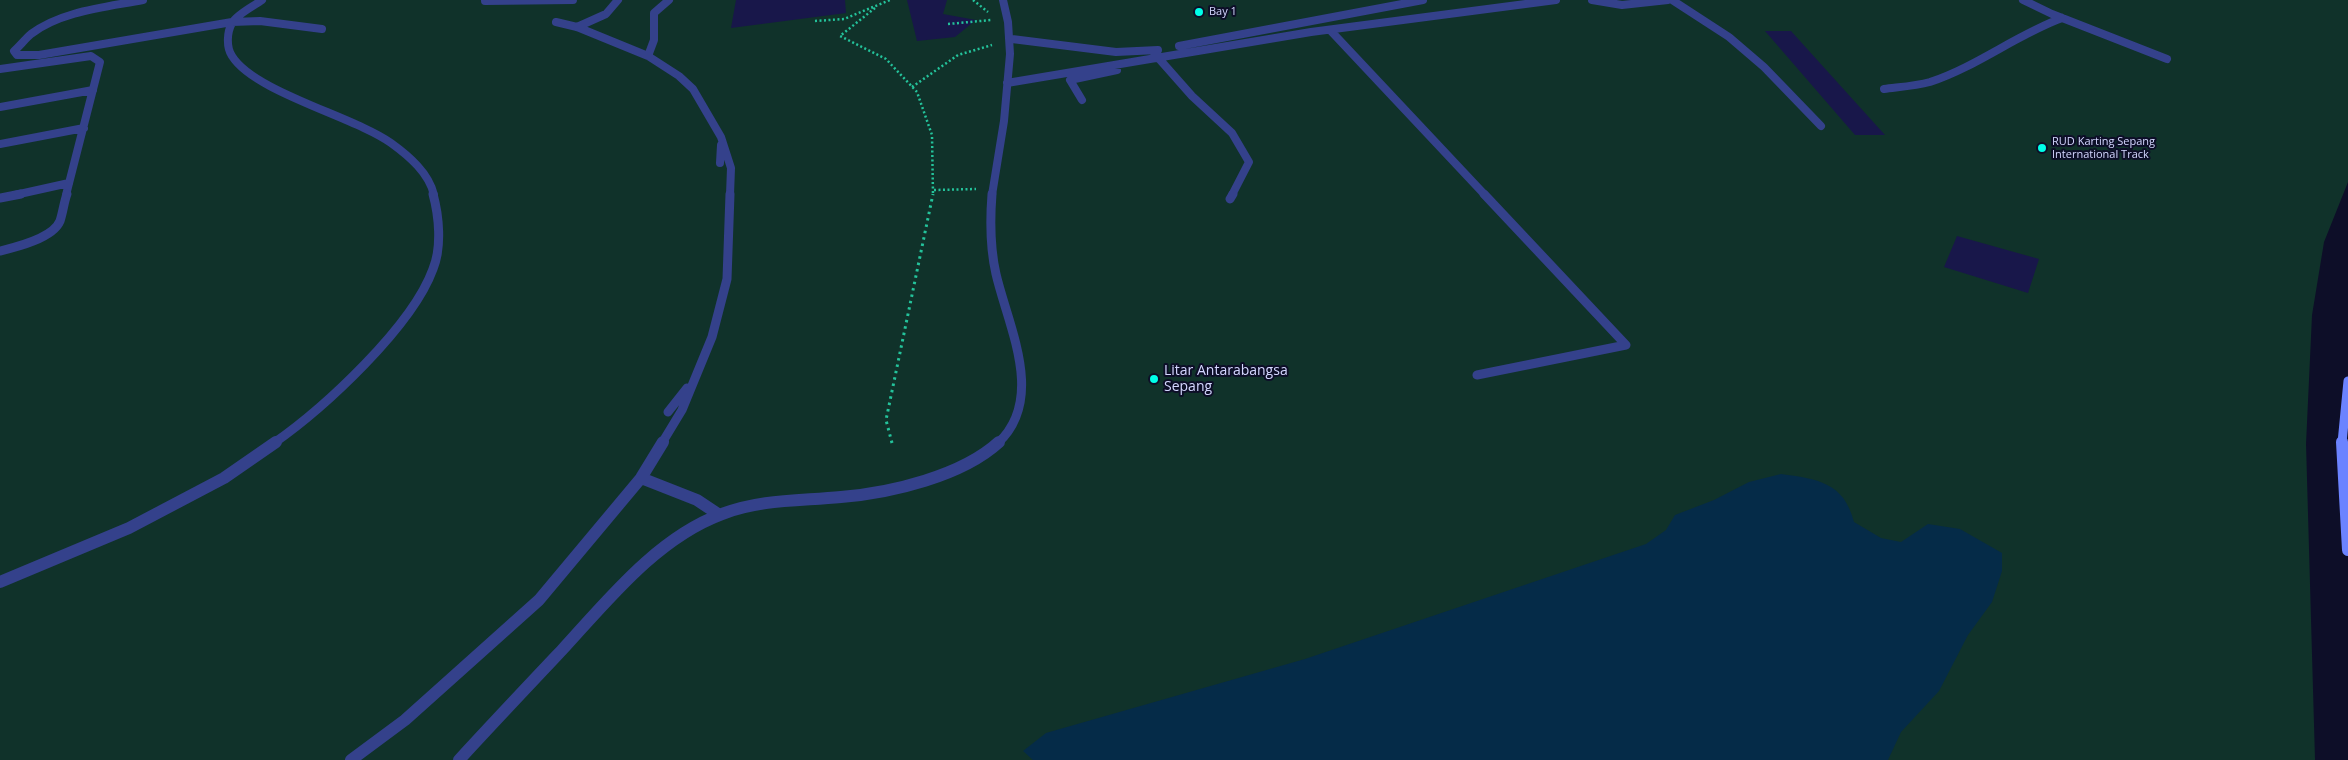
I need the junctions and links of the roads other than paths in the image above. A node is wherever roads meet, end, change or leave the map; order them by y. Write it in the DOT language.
graph roads {
  1 [pos="143,0"];
  2 [pos="262,0"];
  3 [pos="573,0"];
  4 [pos="618,0"];
  5 [pos="669,0"];
  6 [pos="1003,0"];
  7 [pos="1423,0"];
  8 [pos="1556,0"];
  9 [pos="1592,0"];
  10 [pos="1670,0"];
  11 [pos="2023,0"];
  12 [pos="485,1"];
  13 [pos="2062,18"];
  14 [pos="232,22"];
  15 [pos="556,22"];
  16 [pos="577,27"];
  17 [pos="322,29"];
  18 [pos="1330,30"];
  19 [pos="1012,39"];
  20 [pos="648,56"];
  21 [pos="1156,56"];
  22 [pos="2168,59"];
  23 [pos="0,69"];
  24 [pos="1008,83"];
  25 [pos="1884,89"];
  26 [pos="93,90"];
  27 [pos="1082,100"];
  28 [pos="0,107"];
  29 [pos="1821,126"];
  30 [pos="84,128"];
  31 [pos="721,137"];
  32 [pos="0,144"];
  33 [pos="720,163"];
  34 [pos="69,183"];
  35 [pos="0,198"];
  36 [pos="1230,199"];
  37 [pos="0,251"];
  38 [pos="1477,375"];
  39 [pos="693,380"];
  40 [pos="2348,381"];
  41 [pos="668,412"];
  42 [pos="641,478"];
  43 [pos="718,514"];
  44 [pos="2348,550"];
  45 [pos="0,582"];
  46 [pos="469,754"];
  47 [pos="350,760"];
  48 [pos="459,760"];
  1 -- 14 [label="lane"];
  2 -- 14 [label="lane"];
  3 -- 12 [label="lane"];
  4 -- 16 [label="lane"];
  5 -- 20 [label="lane"];
  6 -- 19 [label="lane"];
  7 -- 21 [label="lane"];
  8 -- 18 [label="lane"];
  9 -- 10 [label="lane"];
  10 -- 29 [label="lane"];
  11 -- 13 [label="lane"];
  13 -- 22 [label="lane"];
  13 -- 25 [label="lane"];
  14 -- 17 [label="lane"];
  14 -- 45 [label="lane"];
  15 -- 16 [label="lane"];
  16 -- 20 [label="lane"];
  18 -- 21 [label="lane"];
  18 -- 38 [label="lane"];
  19 -- 21 [label="lane"];
  19 -- 24 [label="lane"];
  20 -- 31 [label="lane"];
  21 -- 24 [label="lane"];
  21 -- 27 [label="lane"];
  21 -- 36 [label="lane"];
  23 -- 26 [label="lane"];
  24 -- 43 [label="lane"];
  26 -- 28 [label="lane"];
  26 -- 30 [label="lane"];
  30 -- 32 [label="lane"];
  30 -- 34 [label="lane"];
  31 -- 33 [label="lane"];
  31 -- 39 [label="lane"];
  34 -- 35 [label="lane"];
  34 -- 37 [label="lane"];
  39 -- 41 [label="lane"];
  39 -- 42 [label="lane"];
  40 -- 44 [label="main road"];
  42 -- 43 [label="lane"];
  42 -- 47 [label="lane"];
  43 -- 46 [label="lane"];
  46 -- 48 [label="lane"];
}
